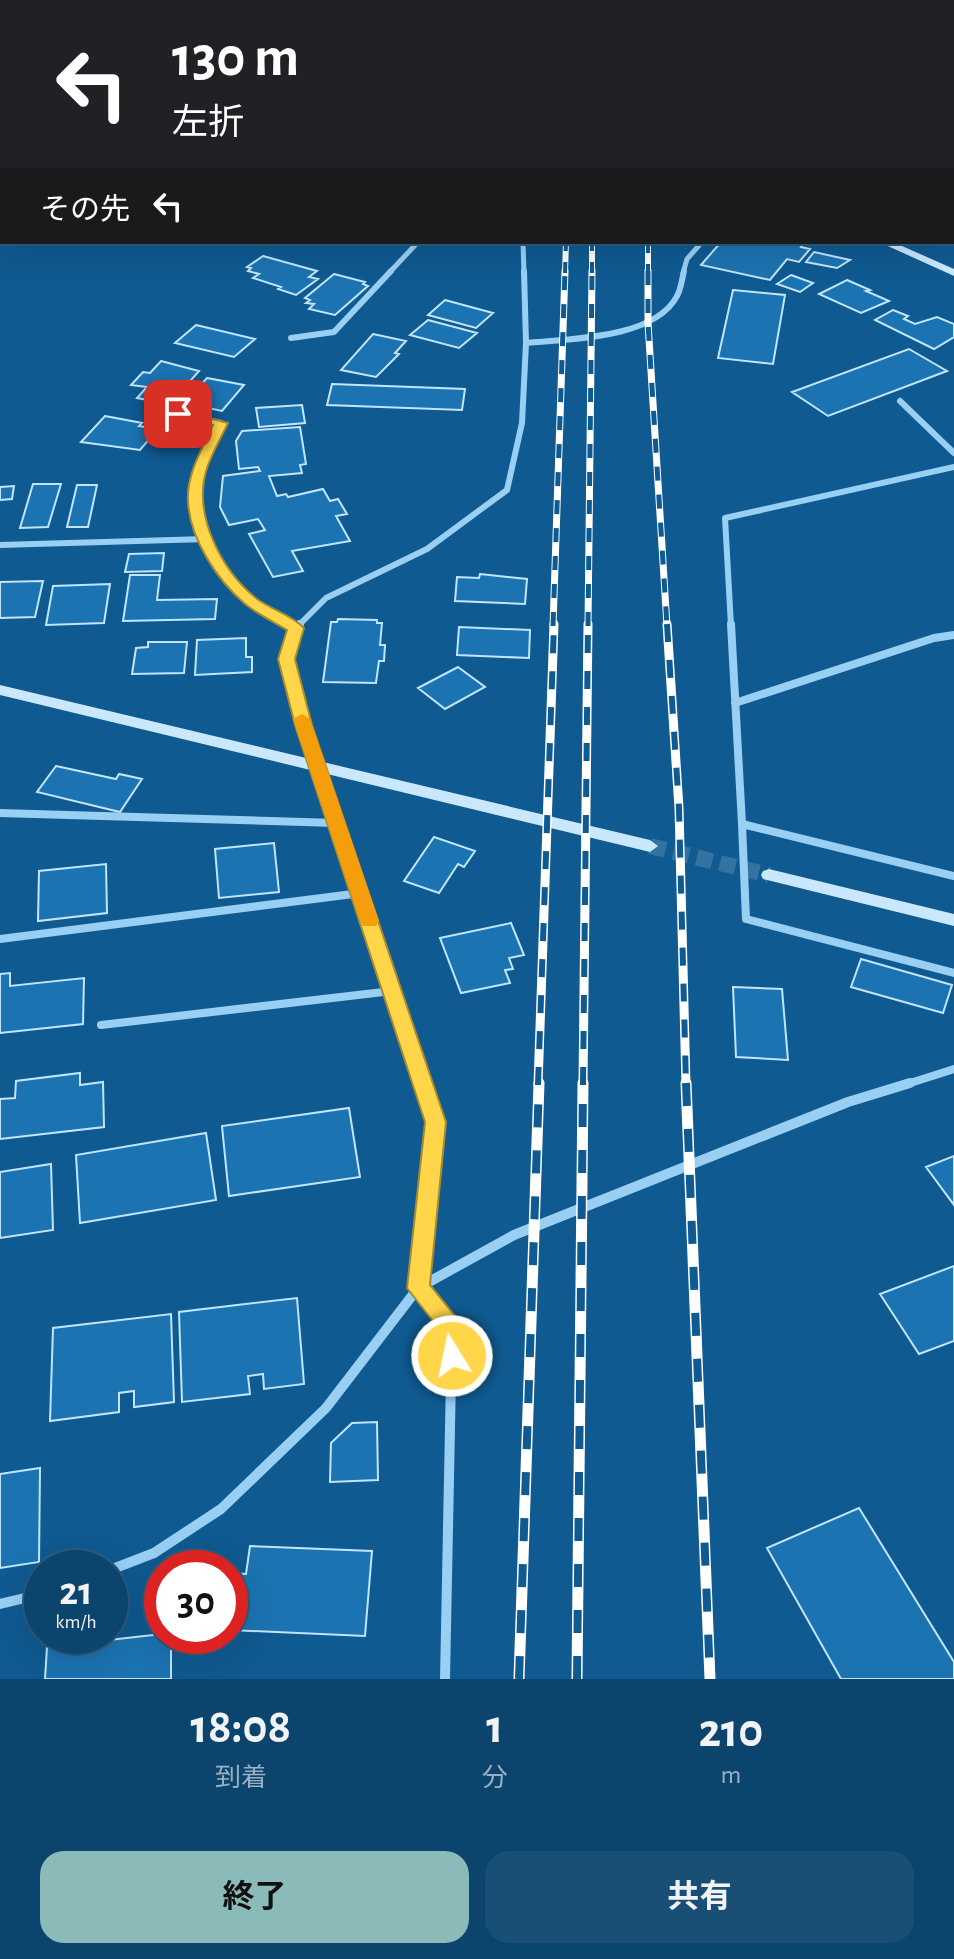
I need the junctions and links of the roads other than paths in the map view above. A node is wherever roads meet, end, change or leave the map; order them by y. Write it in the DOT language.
graph roads {
  1 [pos="416,244"];
  2 [pos="523,244"];
  3 [pos="700,244"];
  4 [pos="889,244"];
  5 [pos="954,273"];
  6 [pos="291,338"];
  7 [pos="526,343"];
  8 [pos="900,401"];
  9 [pos="178,414"];
  10 [pos="954,453"];
  11 [pos="954,467"];
  12 [pos="206,539"];
  13 [pos="0,545"];
  14 [pos="296,628"];
  15 [pos="954,635"];
  16 [pos="0,690"];
  17 [pos="735,703"];
  18 [pos="0,813"];
  19 [pos="336,823"];
  20 [pos="742,824"];
  21 [pos="650,846"];
  22 [pos="769,875"];
  23 [pos="954,876"];
  24 [pos="361,893"];
  25 [pos="954,920"];
  26 [pos="0,939"];
  27 [pos="954,973"];
  28 [pos="392,991"];
  29 [pos="101,1025"];
  30 [pos="954,1069"];
  31 [pos="418,1288"];
  32 [pos="128,1563"];
  33 [pos="24,1598"];
  34 [pos="0,1604"];
  35 [pos="445,1679"];
  1 -- 6 [label="street"];
  2 -- 7 [label="street"];
  3 -- 7 [label="street"];
  4 -- 5 [label="street"];
  7 -- 14 [label="street"];
  8 -- 10 [label="street"];
  9 -- 12 [label="street"];
  11 -- 17 [label="street"];
  12 -- 13 [label="street"];
  12 -- 14 [label="street"];
  14 -- 19 [label="street, bridge"];
  15 -- 17 [label="street"];
  16 -- 21 [label="street"];
  17 -- 20 [label="street"];
  18 -- 19 [label="street"];
  19 -- 24 [label="street"];
  20 -- 23 [label="street"];
  20 -- 27 [label="street"];
  22 -- 25 [label="street"];
  24 -- 26 [label="street"];
  24 -- 28 [label="street"];
  28 -- 29 [label="street"];
  28 -- 31 [label="street"];
  30 -- 31 [label="street"];
  31 -- 32 [label="street"];
  31 -- 35 [label="street"];
  33 -- 34 [label="street"];
}
